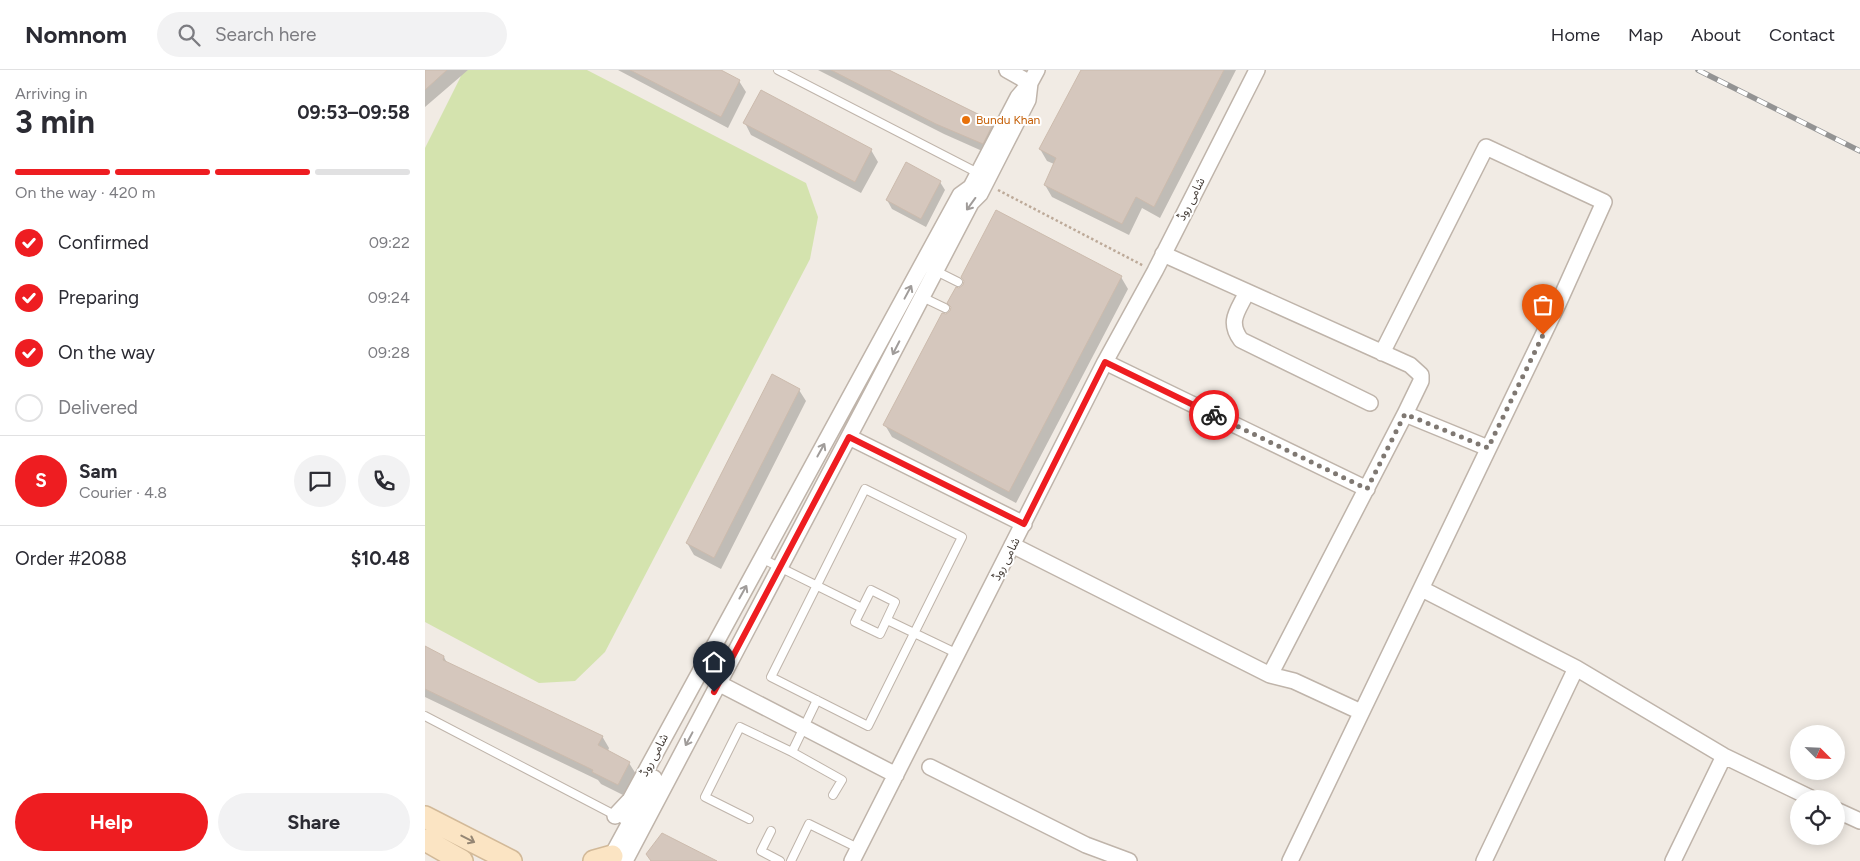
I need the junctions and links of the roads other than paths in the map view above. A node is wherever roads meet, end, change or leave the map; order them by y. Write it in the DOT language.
graph roads {
  1 [pos="778,70"];
  2 [pos="1007,70"];
  3 [pos="1257,70"];
  4 [pos="1033,76"];
  5 [pos="982,178"];
  6 [pos="1163,254"];
  7 [pos="936,271"];
  8 [pos="958,282"];
  9 [pos="1247,292"];
  10 [pos="922,297"];
  11 [pos="945,308"];
  12 [pos="1382,353"];
  13 [pos="1105,362"];
  14 [pos="858,384"];
  15 [pos="873,391"];
  16 [pos="1370,403"];
  17 [pos="1405,414"];
  18 [pos="849,437"];
  19 [pos="1488,448"];
  20 [pos="1367,489"];
  21 [pos="1024,524"];
  22 [pos="1012,546"];
  23 [pos="761,558"];
  24 [pos="780,567"];
  25 [pos="816,586"];
  26 [pos="1422,589"];
  27 [pos="862,608"];
  28 [pos="887,620"];
  29 [pos="725,624"];
  30 [pos="915,633"];
  31 [pos="958,654"];
  32 [pos="1576,668"];
  33 [pos="1270,675"];
  34 [pos="711,687"];
  35 [pos="817,700"];
  36 [pos="1361,712"];
  37 [pos="425,716"];
  38 [pos="804,728"];
  39 [pos="792,752"];
  40 [pos="1724,756"];
  41 [pos="930,768"];
  42 [pos="896,775"];
  43 [pos="1794,790"];
  44 [pos="833,794"];
  45 [pos="1845,814"];
  46 [pos="615,816"];
  47 [pos="425,817"];
  48 [pos="749,819"];
  49 [pos="1860,821"];
  50 [pos="630,823"];
  51 [pos="771,831"];
  52 [pos="425,840"];
  53 [pos="855,855"];
  54 [pos="459,858"];
  55 [pos="610,860"];
  56 [pos="511,861"];
  57 [pos="780,861"];
  58 [pos="791,861"];
  59 [pos="1129,861"];
  60 [pos="1290,861"];
  61 [pos="1484,861"];
  62 [pos="1673,861"];
  1 -- 5 [label="lane"];
  2 -- 4 [label="street"];
  3 -- 6 [label="street, شامی روڈ"];
  4 -- 5 [label="street, شامی روڈ"];
  5 -- 7 [label="street, شامی روڈ, one-way"];
  14 -- 5 [label="street, شامی روڈ, one-way"];
  6 -- 9 [label="street"];
  6 -- 13 [label="street, شامی روڈ"];
  7 -- 8 [label="lane"];
  7 -- 10 [label="street, شامی روڈ"];
  9 -- 12 [label="street"];
  9 -- 16 [label="street"];
  10 -- 11 [label="lane"];
  10 -- 15 [label="street, شامی روڈ, one-way"];
  12 -- 17 [label="street"];
  12 -- 19 [label="street"];
  13 -- 20 [label="street"];
  13 -- 21 [label="street, شامی روڈ"];
  14 -- 15 [label="street"];
  23 -- 14 [label="street, شامی روڈ, one-way"];
  15 -- 18 [label="street, شامی روڈ"];
  17 -- 19 [label="street"];
  17 -- 20 [label="street"];
  18 -- 21 [label="street"];
  18 -- 24 [label="street, شامی روڈ"];
  19 -- 26 [label="street"];
  20 -- 33 [label="street"];
  21 -- 22 [label="street, شامی روڈ"];
  22 -- 31 [label="street, شامی روڈ"];
  22 -- 33 [label="street"];
  23 -- 24 [label="lane"];
  29 -- 23 [label="street, شامی روڈ, one-way"];
  24 -- 25 [label="lane"];
  24 -- 34 [label="street, شامی روڈ"];
  25 -- 27 [label="lane"];
  25 -- 30 [label="lane"];
  25 -- 35 [label="lane"];
  26 -- 32 [label="street"];
  26 -- 36 [label="street"];
  27 -- 28 [label="lane"];
  27 -- 28 [label="lane"];
  28 -- 30 [label="lane"];
  29 -- 34 [label="street"];
  29 -- 46 [label="street, شامی روڈ"];
  30 -- 31 [label="lane"];
  30 -- 35 [label="lane"];
  31 -- 42 [label="street, شامی روڈ"];
  32 -- 40 [label="street"];
  32 -- 61 [label="street"];
  33 -- 36 [label="street"];
  34 -- 38 [label="street"];
  34 -- 50 [label="street, شامی روڈ"];
  34 -- 55 [label="street, شامی روڈ, one-way"];
  35 -- 38 [label="lane"];
  36 -- 60 [label="street"];
  37 -- 46 [label="lane"];
  38 -- 39 [label="lane"];
  38 -- 42 [label="street"];
  39 -- 44 [label="lane"];
  39 -- 48 [label="lane"];
  40 -- 43 [label="street"];
  40 -- 62 [label="street"];
  41 -- 59 [label="street"];
  42 -- 53 [label="street, شامی روڈ"];
  45 -- 49 [label="street"];
  46 -- 50 [label="lane"];
  47 -- 56 [label="main road, one-way"];
  50 -- 55 [label="street, شامی روڈ"];
  51 -- 57 [label="lane"];
  52 -- 54 [label="main road"];
  53 -- 58 [label="lane"];
}
